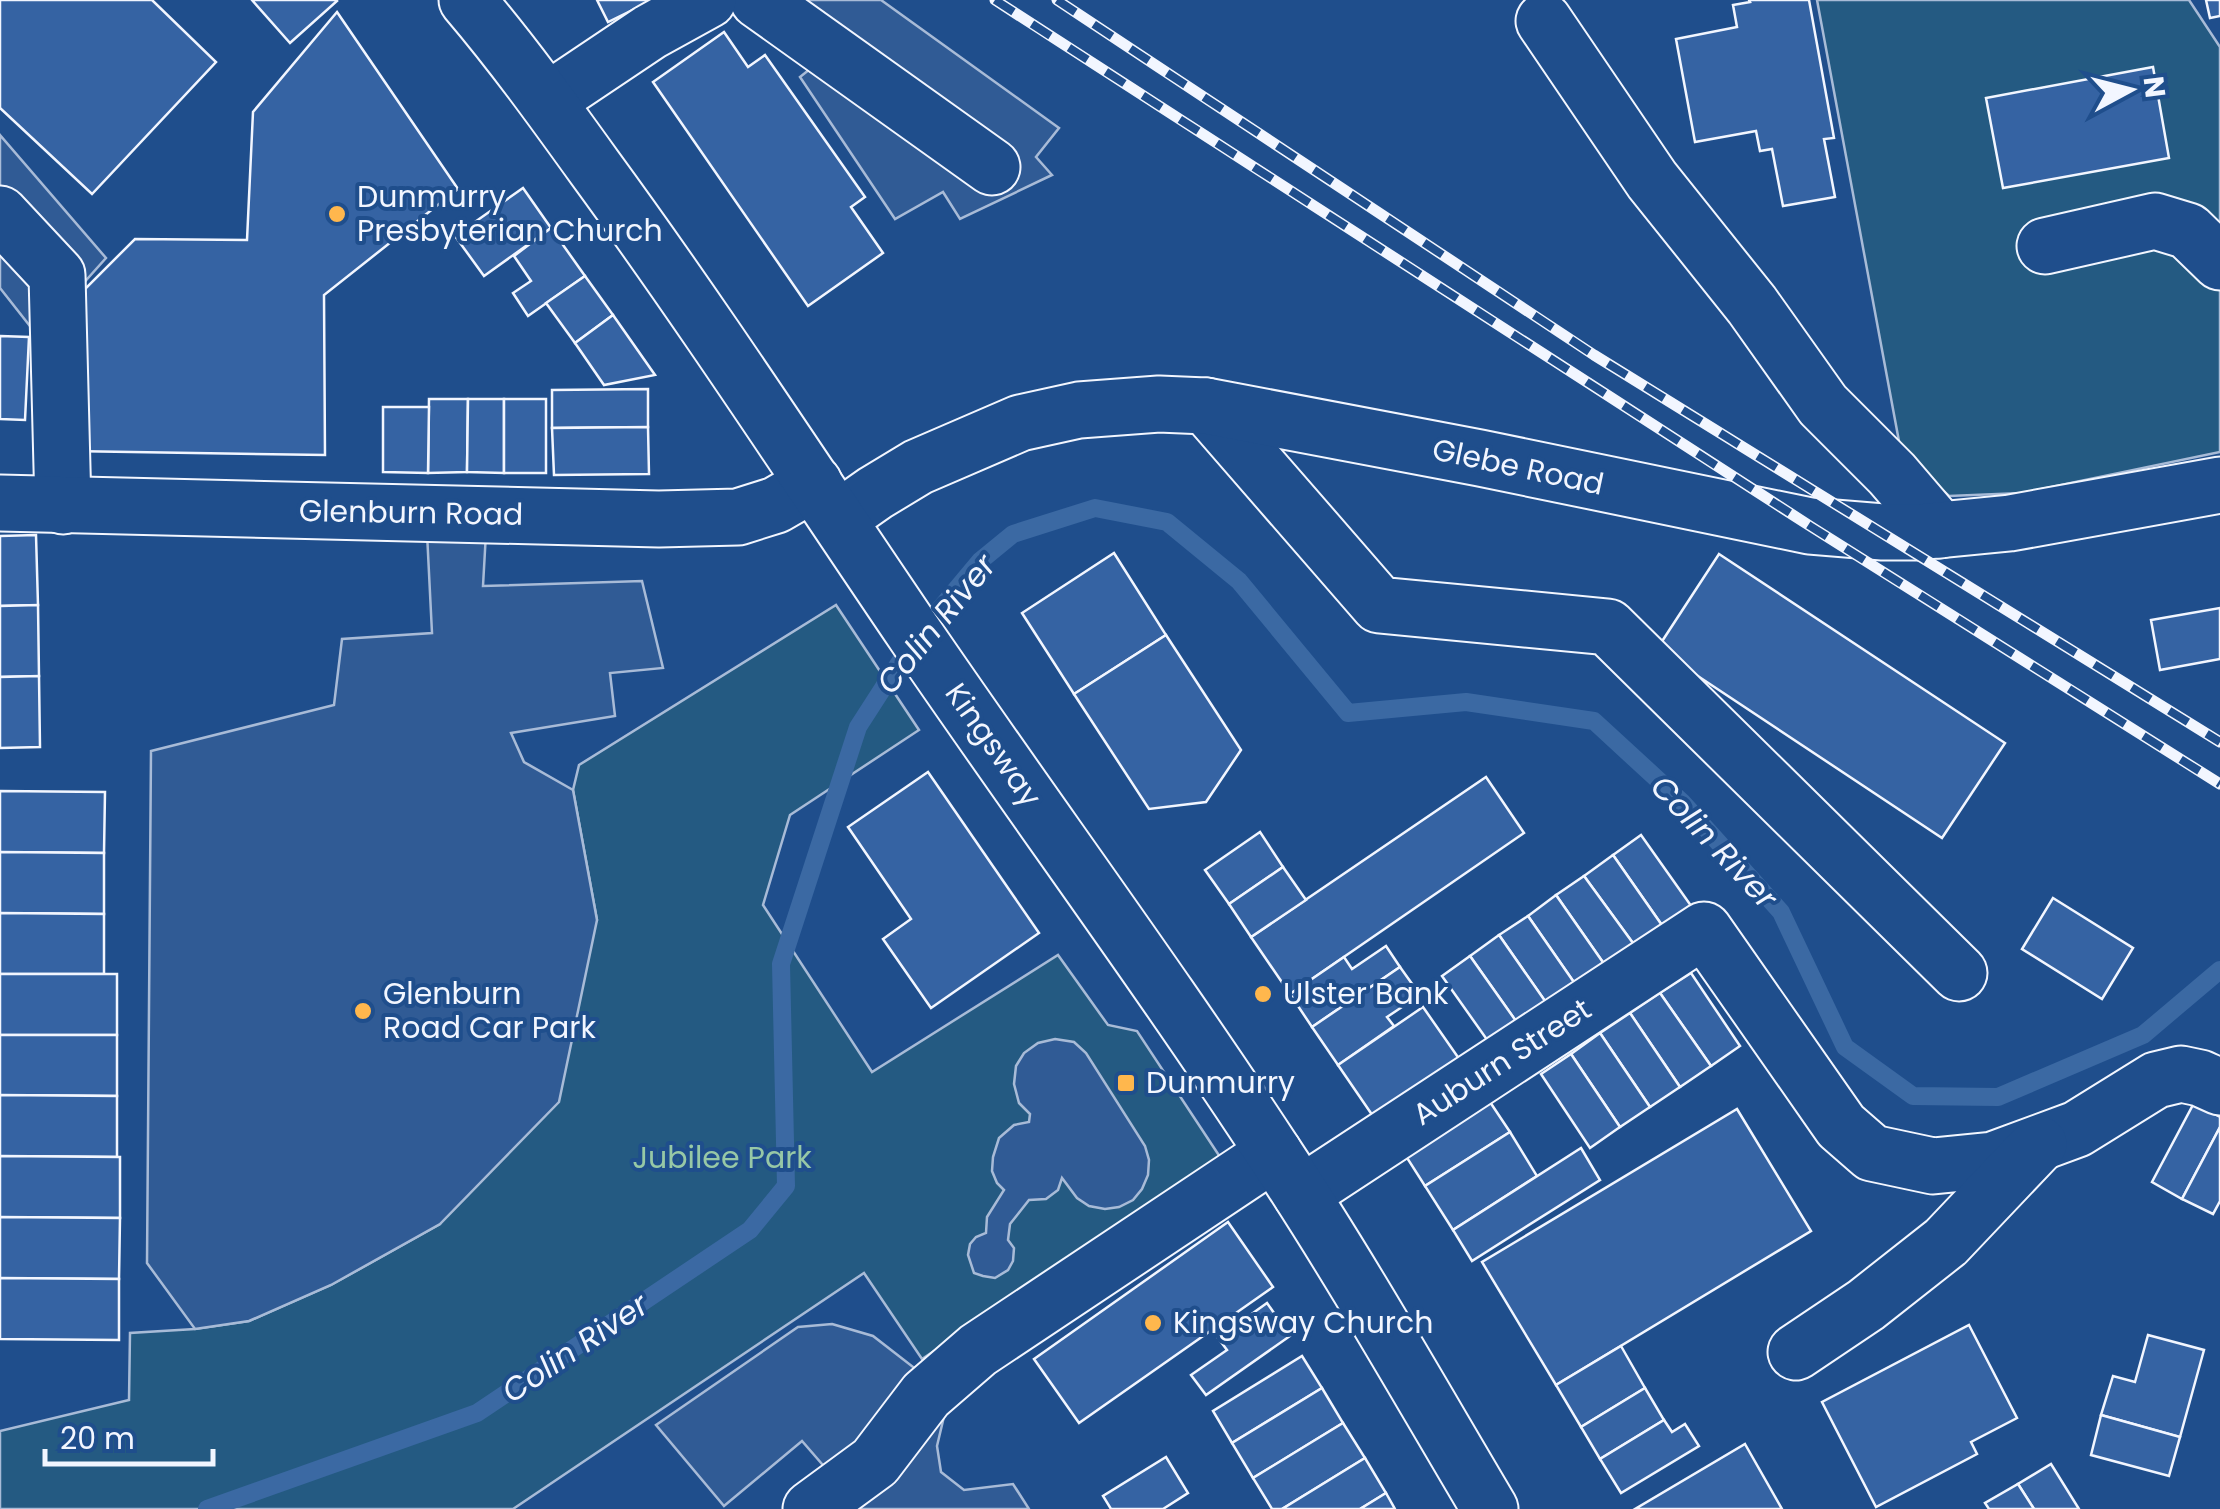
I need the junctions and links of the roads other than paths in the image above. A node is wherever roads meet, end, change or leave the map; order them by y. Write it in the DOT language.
graph roads {
  1 [pos="468,0"];
  2 [pos="708,0"];
  3 [pos="758,0"];
  4 [pos="1544,21"];
  5 [pos="547,102"];
  6 [pos="992,167"];
  7 [pos="0,214"];
  8 [pos="2045,246"];
  9 [pos="2220,262"];
  10 [pos="1206,406"];
  11 [pos="2220,485"];
  12 [pos="826,500"];
  13 [pos="0,503"];
  14 [pos="63,506"];
  15 [pos="1940,530"];
  16 [pos="1958,973"];
  17 [pos="2210,1083"];
  18 [pos="2041,1142"];
  19 [pos="1288,1174"];
  20 [pos="1796,1352"];
  21 [pos="810,1509"];
  22 [pos="1490,1509"];
  1 -- 5 [label="street, Kingsway"];
  2 -- 5 [label="street"];
  3 -- 6 [label="street"];
  4 -- 15 [label="street"];
  5 -- 12 [label="street, Kingsway"];
  7 -- 14 [label="street"];
  8 -- 9 [label="street"];
  10 -- 12 [label="street, Glebe Road"];
  10 -- 15 [label="street, Glebe Road"];
  10 -- 16 [label="street"];
  11 -- 15 [label="street, Glebe Road"];
  12 -- 14 [label="street, Glenburn Road"];
  12 -- 19 [label="street, Kingsway"];
  13 -- 14 [label="street, Glenburn Road"];
  17 -- 18 [label="street"];
  18 -- 19 [label="street, Auburn Street"];
  18 -- 20 [label="street"];
  19 -- 21 [label="street, Auburn Street"];
  19 -- 22 [label="street, Kingsway"];
}
